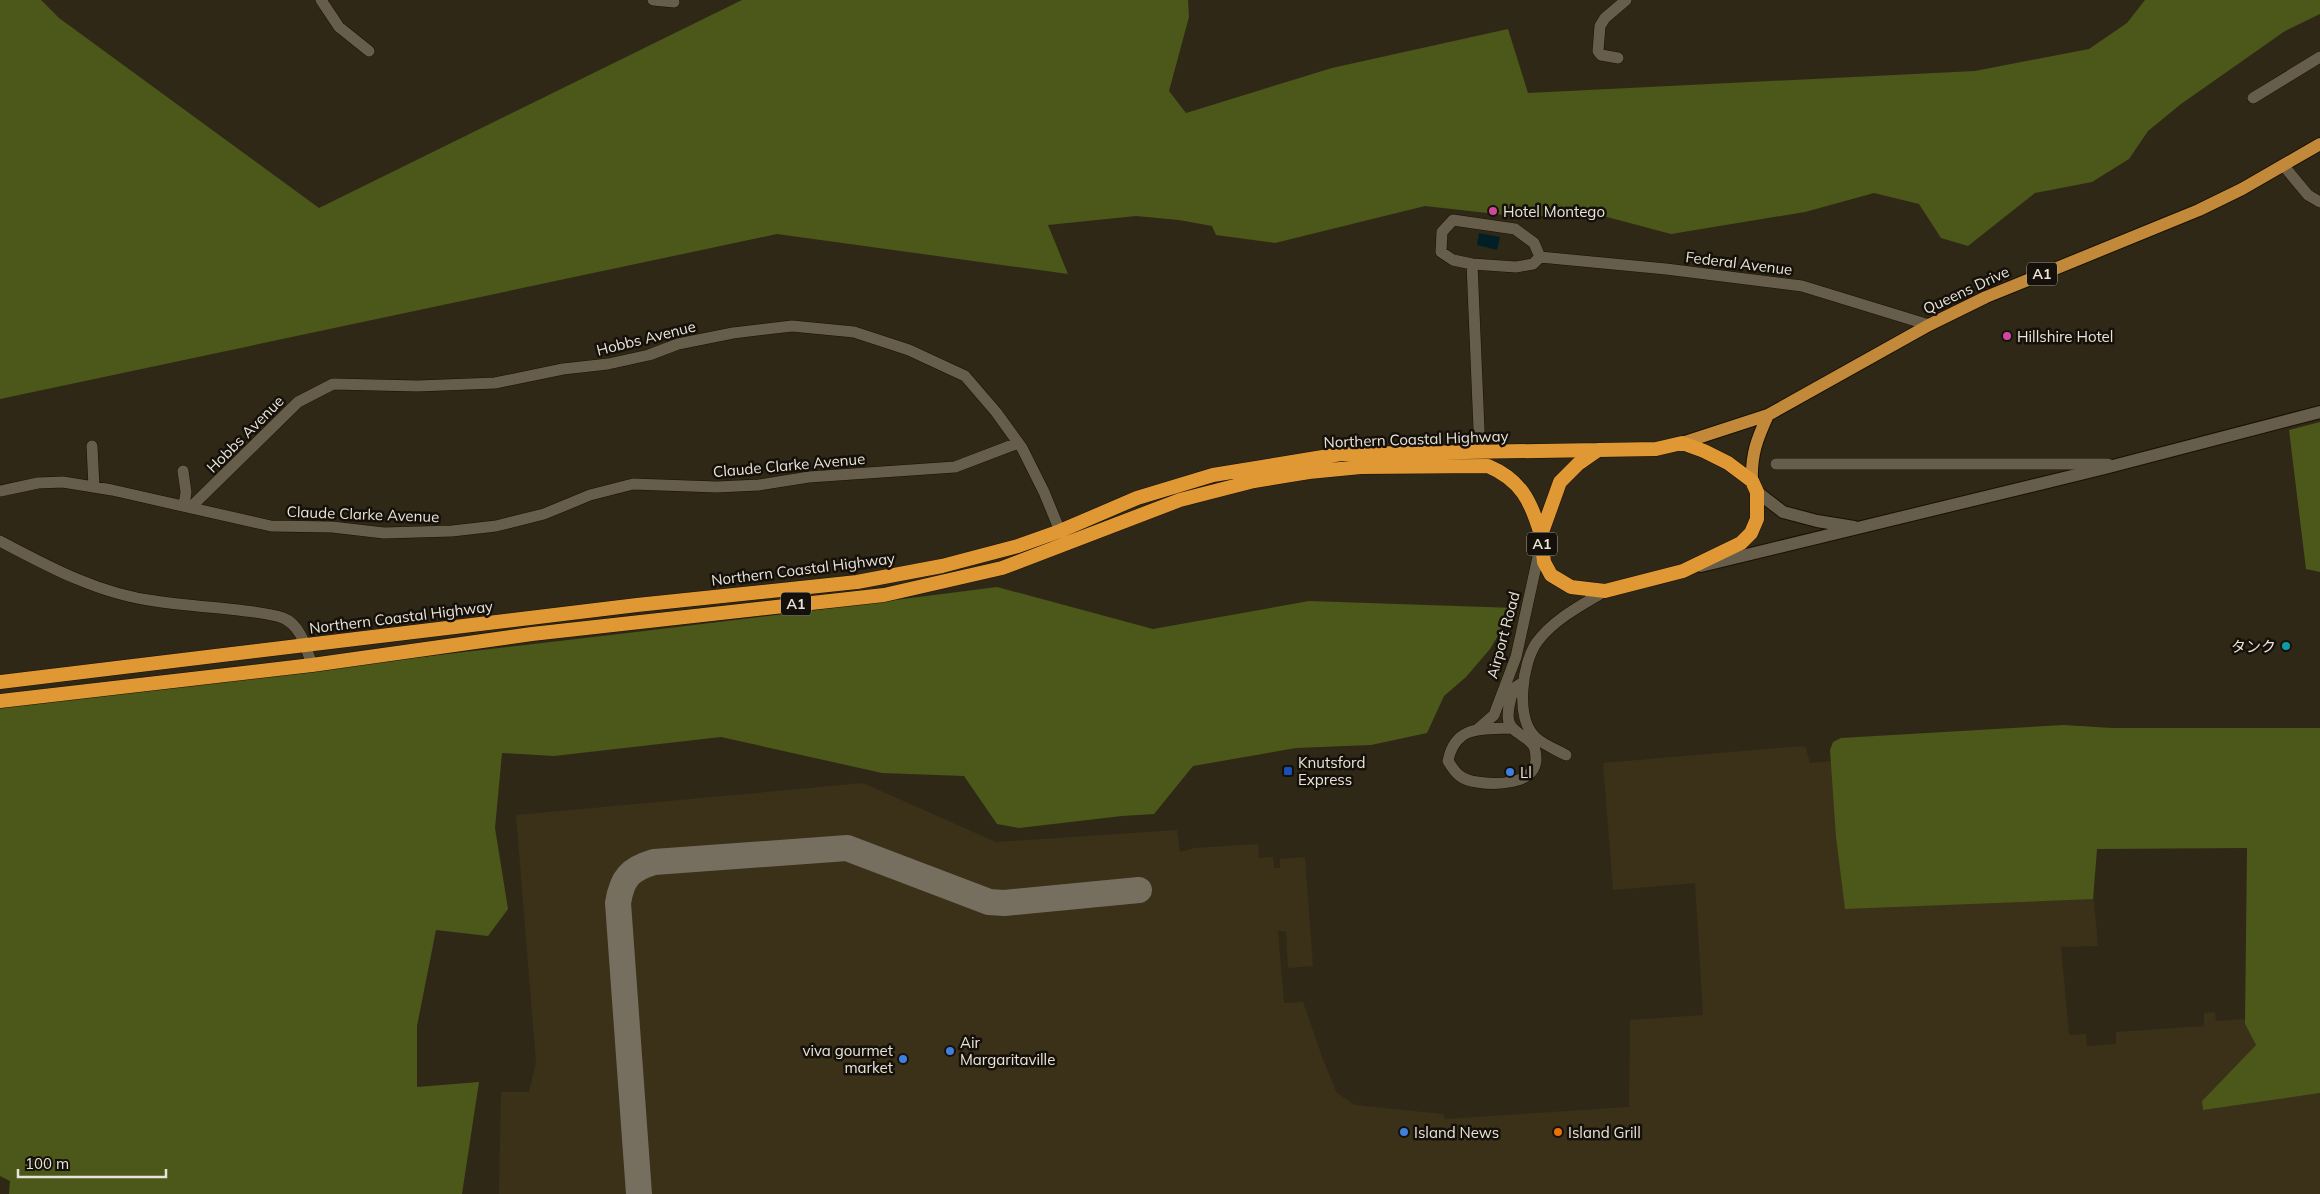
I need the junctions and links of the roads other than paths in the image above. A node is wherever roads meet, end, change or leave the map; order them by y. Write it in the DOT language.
graph roads {
  1 [pos="321,0"];
  2 [pos="653,0"];
  3 [pos="1626,0"];
  4 [pos="674,2"];
  5 [pos="369,51"];
  6 [pos="2320,57"];
  7 [pos="1618,58"];
  8 [pos="2253,98"];
  9 [pos="2320,144"];
  10 [pos="2283,165"];
  11 [pos="2320,202"];
  12 [pos="1540,257"];
  13 [pos="1472,264"];
  14 [pos="1929,325"];
  15 [pos="2320,412"];
  16 [pos="1768,414"];
  17 [pos="1018,443"];
  18 [pos="1682,443"];
  19 [pos="92,446"];
  20 [pos="1598,450"];
  21 [pos="1480,453"];
  22 [pos="1776,464"];
  23 [pos="2117,464"];
  24 [pos="183,471"];
  25 [pos="1754,486"];
  26 [pos="94,487"];
  27 [pos="0,491"];
  28 [pos="187,506"];
  29 [pos="1861,528"];
  30 [pos="1060,531"];
  31 [pos="1541,538"];
  32 [pos="0,541"];
  33 [pos="1683,570"];
  34 [pos="1605,591"];
  35 [pos="305,645"];
  36 [pos="312,664"];
  37 [pos="0,682"];
  38 [pos="1523,682"];
  39 [pos="0,701"];
  40 [pos="1511,728"];
  41 [pos="1478,729"];
  42 [pos="1566,755"];
  1 -- 5 [label="street"];
  2 -- 4 [label="street"];
  3 -- 7 [label="street"];
  6 -- 8 [label="street"];
  9 -- 10 [label="main road, Queens Drive / A1"];
  10 -- 11 [label="street"];
  10 -- 14 [label="main road, Queens Drive / A1"];
  12 -- 13 [label="street"];
  12 -- 13 [label="street"];
  12 -- 14 [label="street, Federal Avenue"];
  13 -- 21 [label="street"];
  14 -- 16 [label="main road, Queens Drive / A1"];
  15 -- 23 [label="main road"];
  16 -- 18 [label="main road, Queens Drive / A1"];
  16 -- 25 [label="main road, A1"];
  17 -- 28 [label="street, Claude Clarke Avenue"];
  17 -- 28 [label="street, Hobbs Avenue"];
  17 -- 30 [label="street, Hobbs Avenue"];
  18 -- 20 [label="highway, A1"];
  18 -- 25 [label="highway"];
  19 -- 26 [label="street"];
  20 -- 21 [label="highway, Northern Coastal Highway / A1"];
  20 -- 31 [label="highway, A1"];
  21 -- 30 [label="highway, Northern Coastal Highway / A1"];
  22 -- 23 [label="street"];
  23 -- 29 [label="main road"];
  24 -- 28 [label="street"];
  25 -- 29 [label="main road"];
  25 -- 33 [label="highway, A1"];
  26 -- 27 [label="street, Claude Clarke Avenue"];
  26 -- 28 [label="street, Claude Clarke Avenue"];
  29 -- 33 [label="main road"];
  30 -- 35 [label="highway, Northern Coastal Highway / A1"];
  31 -- 34 [label="highway, A1"];
  31 -- 36 [label="highway, Northern Coastal Highway / A1"];
  31 -- 41 [label="street, Airport Road"];
  32 -- 35 [label="street"];
  33 -- 34 [label="highway, A1"];
  34 -- 38 [label="street, Airport Road"];
  35 -- 36 [label="street"];
  35 -- 37 [label="highway, Northern Coastal Highway / A1"];
  36 -- 39 [label="highway, Northern Coastal Highway / A1"];
  38 -- 40 [label="street, Airport Road"];
  38 -- 42 [label="street, Airport Road"];
  40 -- 41 [label="street, Airport Road"];
  40 -- 41 [label="street, Airport Road"];
}
